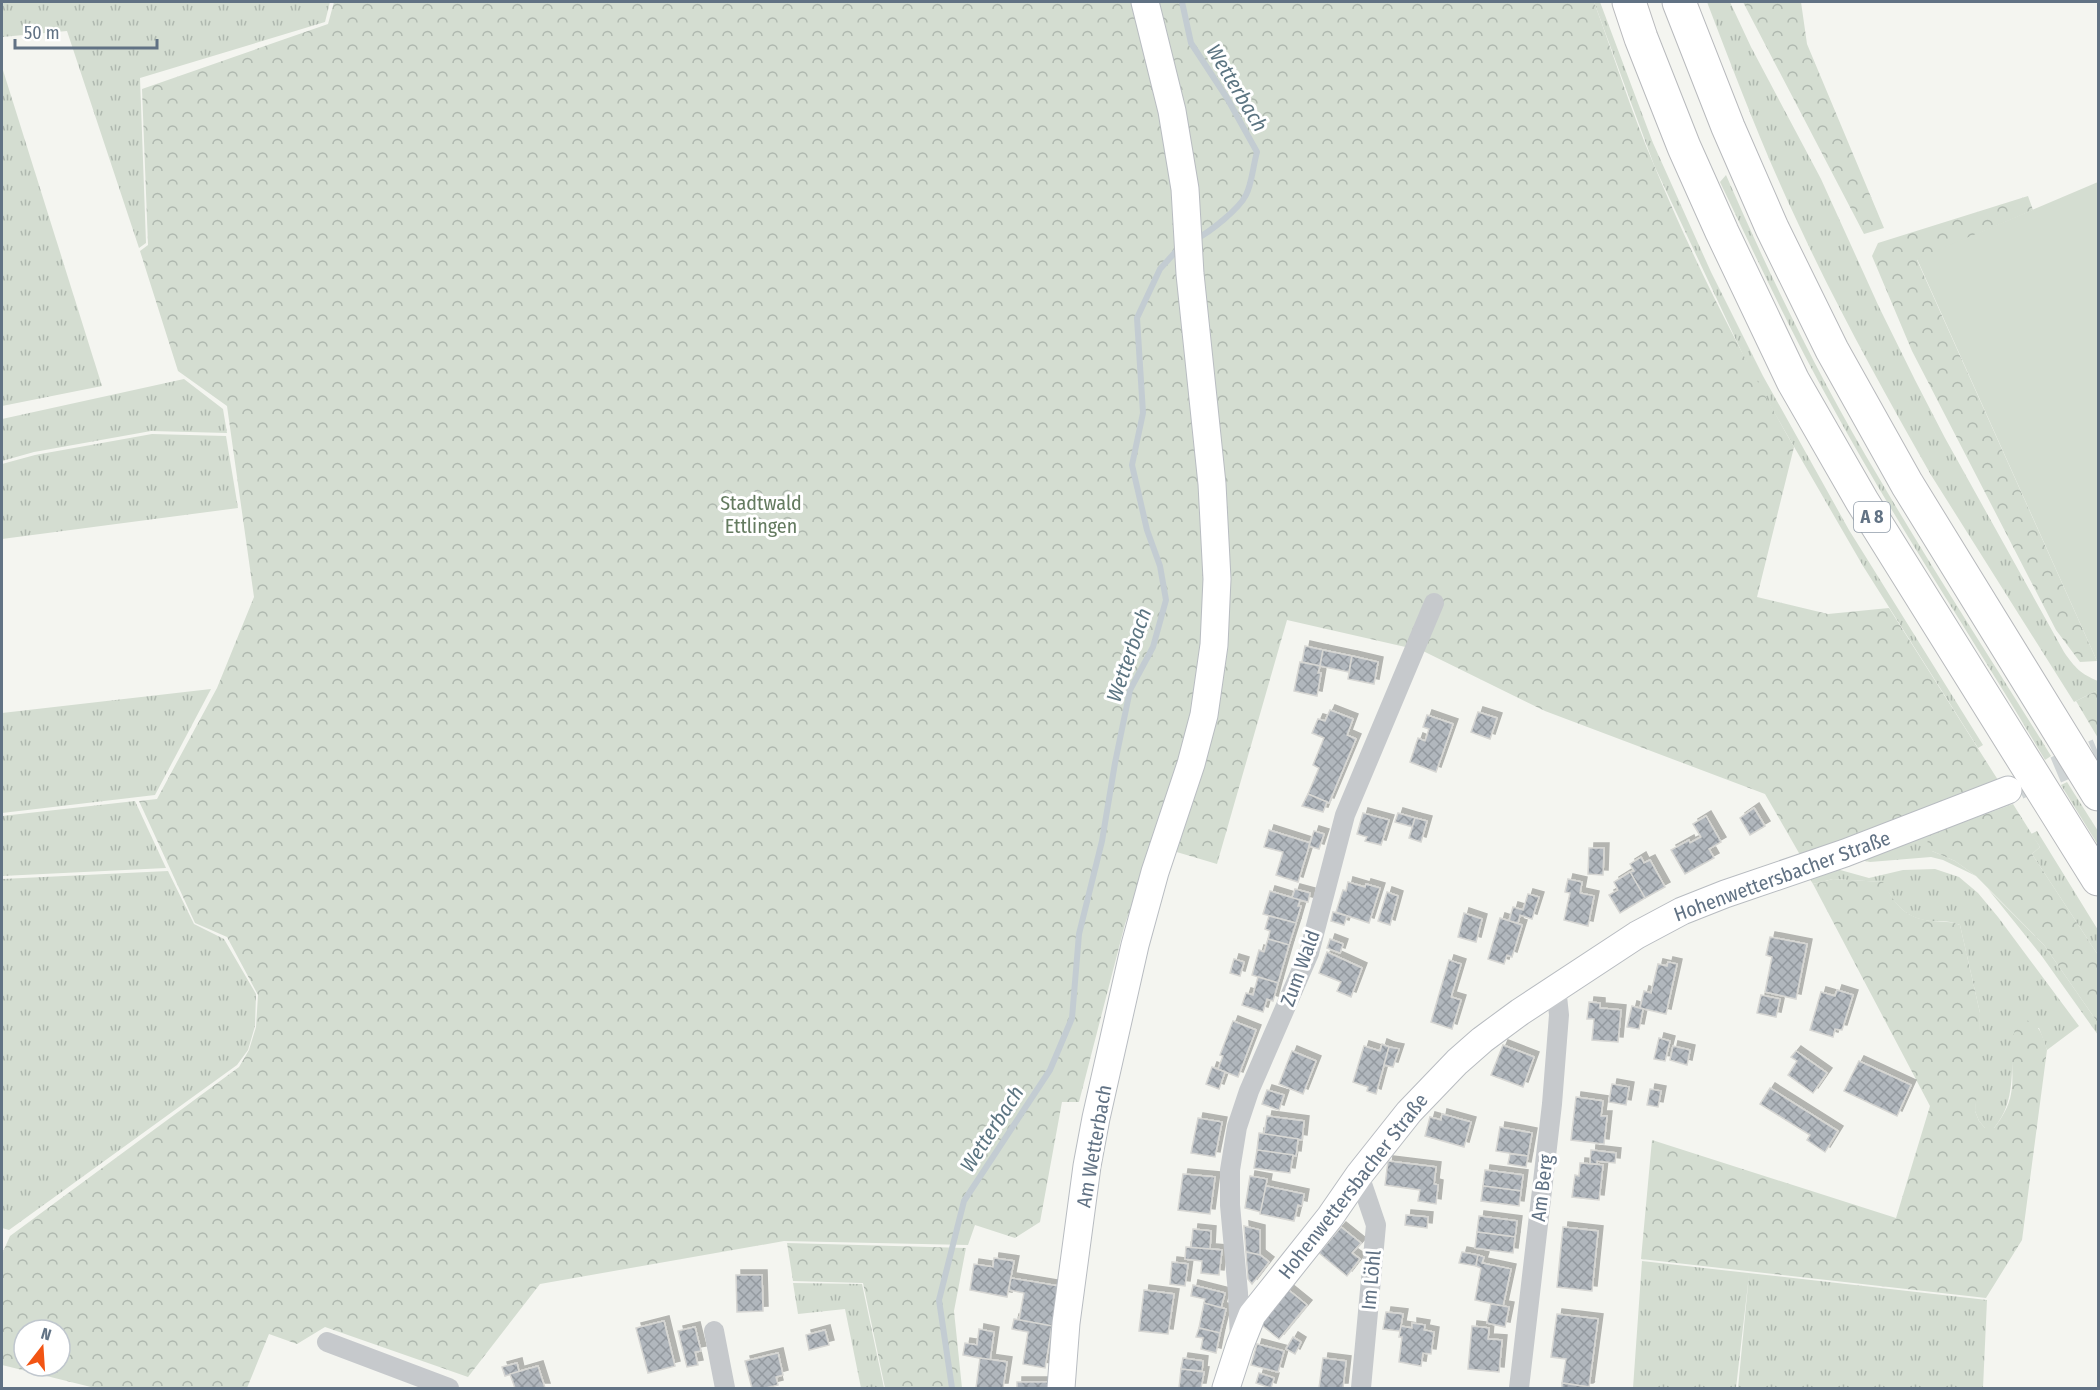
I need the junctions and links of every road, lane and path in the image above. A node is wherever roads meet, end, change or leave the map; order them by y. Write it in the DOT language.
graph roads {
  1 [pos="1145,2"];
  2 [pos="1629,2"];
  3 [pos="1679,2"];
  4 [pos="1434,603"];
  5 [pos="2008,790"];
  6 [pos="2098,794"];
  7 [pos="2098,879"];
  8 [pos="1556,987"];
  9 [pos="1359,1175"];
  10 [pos="714,1330"];
  11 [pos="327,1342"];
  12 [pos="1240,1345"];
  13 [pos="449,1389"];
  14 [pos="725,1389"];
  15 [pos="1061,1389"];
  16 [pos="1226,1389"];
  17 [pos="1361,1389"];
  18 [pos="1519,1389"];
  1 -- 15 [label="main road, Am Wetterbach"];
  2 -- 7 [label="highway, A 8"];
  3 -- 6 [label="highway, A 8"];
  4 -- 12 [label="street, Zum Wald"];
  5 -- 8 [label="main road, Hohenwettersbacher Straße"];
  8 -- 9 [label="main road, Hohenwettersbacher Straße"];
  8 -- 18 [label="street, Am Berg"];
  9 -- 12 [label="main road, Hohenwettersbacher Straße"];
  9 -- 17 [label="street, Im Löhl"];
  10 -- 14 [label="street"];
  11 -- 13 [label="street"];
  12 -- 16 [label="main road, Hohenwettersbacher Straße"];
}
